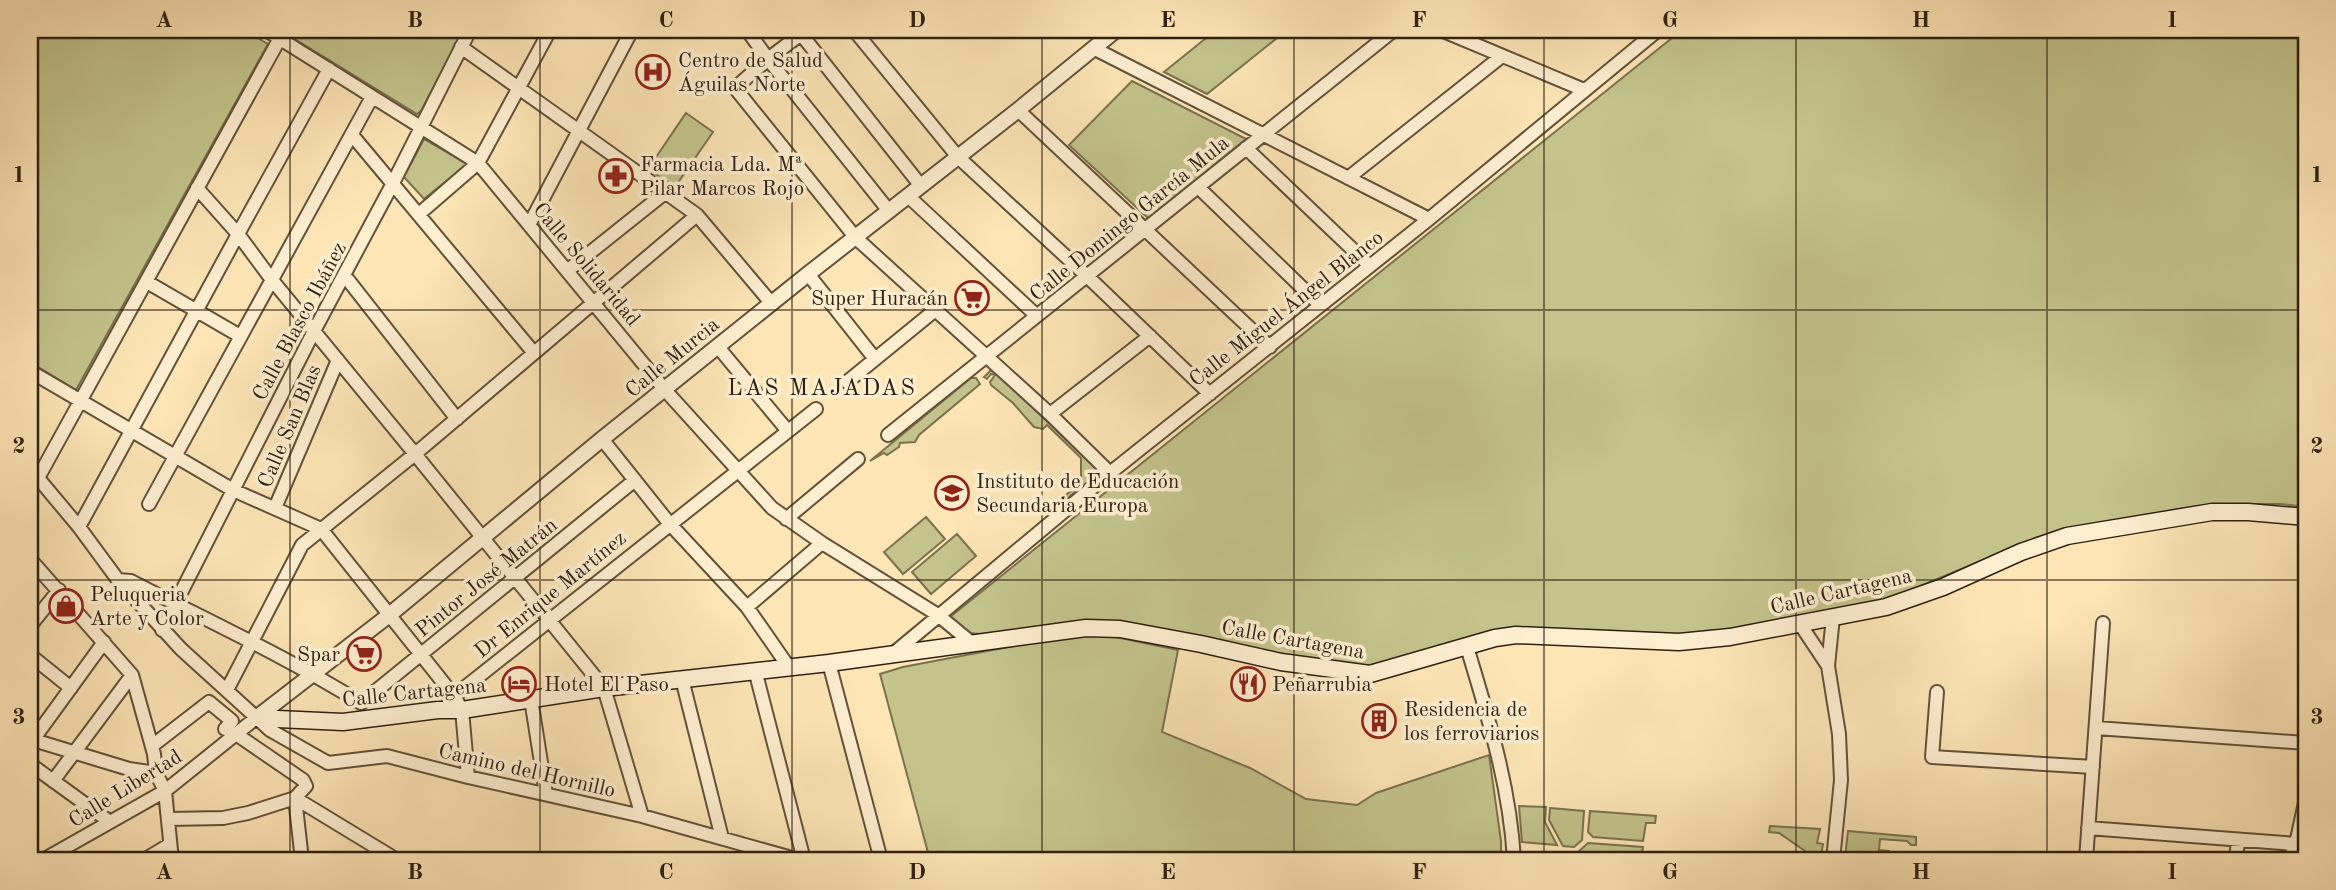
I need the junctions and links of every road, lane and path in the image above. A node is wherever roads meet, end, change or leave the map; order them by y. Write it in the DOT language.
graph roads {
  1 [pos="266,30"];
  2 [pos="470,30"];
  3 [pos="550,30"];
  4 [pos="632,30"];
  5 [pos="747,30"];
  6 [pos="854,30"];
  7 [pos="1116,30"];
  8 [pos="1394,30"];
  9 [pos="1441,30"];
  10 [pos="1658,30"];
  11 [pos="804,32"];
  12 [pos="279,38"];
  13 [pos="461,47"];
  14 [pos="1093,48"];
  15 [pos="1502,56"];
  16 [pos="768,60"];
  17 [pos="329,69"];
  18 [pos="520,87"];
  19 [pos="1584,90"];
  20 [pos="372,97"];
  21 [pos="1018,110"];
  22 [pos="420,127"];
  23 [pos="579,130"];
  24 [pos="352,135"];
  25 [pos="1263,135"];
  26 [pos="1247,148"];
  27 [pos="958,157"];
  28 [pos="478,163"];
  29 [pos="1348,178"];
  30 [pos="393,183"];
  31 [pos="921,186"];
  32 [pos="1198,187"];
  33 [pos="197,188"];
  34 [pos="666,192"];
  35 [pos="908,196"];
  36 [pos="889,211"];
  37 [pos="419,214"];
  38 [pos="696,215"];
  39 [pos="1429,219"];
  40 [pos="529,225"];
  41 [pos="1146,229"];
  42 [pos="238,234"];
  43 [pos="856,238"];
  44 [pos="1370,266"];
  45 [pos="567,271"];
  46 [pos="808,274"];
  47 [pos="345,276"];
  48 [pos="1087,276"];
  49 [pos="272,281"];
  50 [pos="147,282"];
  51 [pos="593,302"];
  52 [pos="772,304"];
  53 [pos="1320,305"];
  54 [pos="934,311"];
  55 [pos="195,312"];
  56 [pos="1037,316"];
  57 [pos="314,331"];
  58 [pos="240,336"];
  59 [pos="1150,336"];
  60 [pos="718,347"];
  61 [pos="1270,347"];
  62 [pos="534,352"];
  63 [pos="986,357"];
  64 [pos="338,359"];
  65 [pos="875,359"];
  66 [pos="31,374"];
  67 [pos="847,382"];
  68 [pos="665,390"];
  69 [pos="1209,394"];
  70 [pos="81,401"];
  71 [pos="816,409"];
  72 [pos="1050,414"];
  73 [pos="457,419"];
  74 [pos="131,430"];
  75 [pos="787,430"];
  76 [pos="888,435"];
  77 [pos="602,439"];
  78 [pos="415,454"];
  79 [pos="176,456"];
  80 [pos="858,459"];
  81 [pos="738,470"];
  82 [pos="34,473"];
  83 [pos="1110,473"];
  84 [pos="635,480"];
  85 [pos="233,490"];
  86 [pos="149,504"];
  87 [pos="275,508"];
  88 [pos="2306,517"];
  89 [pos="786,519"];
  90 [pos="669,523"];
  91 [pos="79,527"];
  92 [pos="321,529"];
  93 [pos="483,536"];
  94 [pos="822,543"];
  95 [pos="30,559"];
  96 [pos="516,579"];
  97 [pos="118,580"];
  98 [pos="59,590"];
  99 [pos="175,604"];
  100 [pos="747,607"];
  101 [pos="937,615"];
  102 [pos="388,616"];
  103 [pos="1833,617"];
  104 [pos="548,620"];
  105 [pos="2103,623"];
  106 [pos="1800,624"];
  107 [pos="30,626"];
  108 [pos="162,629"];
  109 [pos="104,642"];
  110 [pos="252,642"];
  111 [pos="973,644"];
  112 [pos="1467,647"];
  113 [pos="894,653"];
  114 [pos="30,655"];
  115 [pos="420,655"];
  116 [pos="829,663"];
  117 [pos="788,666"];
  118 [pos="1828,666"];
  119 [pos="755,670"];
  120 [pos="313,673"];
  121 [pos="132,675"];
  122 [pos="682,679"];
  123 [pos="71,688"];
  124 [pos="604,688"];
  125 [pos="227,690"];
  126 [pos="1937,692"];
  127 [pos="531,699"];
  128 [pos="458,703"];
  129 [pos="359,711"];
  130 [pos="256,718"];
  131 [pos="2096,728"];
  132 [pos="231,731"];
  133 [pos="31,741"];
  134 [pos="2306,743"];
  135 [pos="153,750"];
  136 [pos="75,753"];
  137 [pos="30,764"];
  138 [pos="2093,767"];
  139 [pos="156,774"];
  140 [pos="468,778"];
  141 [pos="53,781"];
  142 [pos="166,791"];
  143 [pos="546,794"];
  144 [pos="2306,798"];
  145 [pos="295,799"];
  146 [pos="642,816"];
  147 [pos="168,819"];
  148 [pos="110,822"];
  149 [pos="2088,828"];
  150 [pos="722,838"];
  151 [pos="2238,840"];
  152 [pos="2296,844"];
  153 [pos="169,845"];
  154 [pos="43,860"];
  155 [pos="144,860"];
  156 [pos="172,860"];
  157 [pos="302,860"];
  158 [pos="397,860"];
  159 [pos="802,860"];
  160 [pos="881,860"];
  161 [pos="1514,860"];
  162 [pos="1833,860"];
  163 [pos="2086,860"];
  164 [pos="2236,860"];
  165 [pos="2289,860"];
  1 -- 12 [label="street, Calle Solidaridad"];
  2 -- 13 [label="street, Calle Blasco Ibáñez"];
  3 -- 18 [label="street"];
  4 -- 23 [label="street"];
  5 -- 16 [label="street"];
  6 -- 27 [label="street"];
  7 -- 14 [label="street, Calle Murcia"];
  8 -- 25 [label="street, Calle Domingo García Mula"];
  9 -- 15 [label="street"];
  10 -- 19 [label="street, Calle Miguel Ángel Blanco"];
  11 -- 16 [label="street"];
  11 -- 31 [label="street"];
  12 -- 17 [label="street, Calle Solidaridad"];
  12 -- 33 [label="street"];
  13 -- 18 [label="street"];
  13 -- 22 [label="street, Calle Blasco Ibáñez"];
  14 -- 21 [label="street, Calle Murcia"];
  14 -- 25 [label="street"];
  15 -- 19 [label="street"];
  15 -- 29 [label="street"];
  16 -- 36 [label="street"];
  16 -- 43 [label="street"];
  17 -- 20 [label="street, Calle Solidaridad"];
  17 -- 42 [label="street"];
  18 -- 23 [label="street"];
  18 -- 28 [label="street"];
  19 -- 39 [label="street, Calle Miguel Ángel Blanco"];
  20 -- 22 [label="street, Calle Solidaridad"];
  20 -- 24 [label="street"];
  21 -- 27 [label="street, Calle Murcia"];
  21 -- 41 [label="street"];
  22 -- 28 [label="street, Calle Solidaridad"];
  22 -- 30 [label="street, Calle Blasco Ibáñez"];
  23 -- 34 [label="street"];
  23 -- 40 [label="street"];
  24 -- 30 [label="street"];
  24 -- 49 [label="street"];
  25 -- 26 [label="street, Calle Domingo García Mula"];
  25 -- 29 [label="street"];
  26 -- 32 [label="street, Calle Domingo García Mula"];
  26 -- 44 [label="street"];
  27 -- 31 [label="street, Calle Murcia"];
  27 -- 48 [label="street"];
  28 -- 37 [label="street"];
  28 -- 40 [label="street, Calle Solidaridad"];
  29 -- 39 [label="street"];
  30 -- 37 [label="street"];
  30 -- 47 [label="street, Calle Blasco Ibáñez"];
  31 -- 35 [label="street, Calle Murcia"];
  32 -- 41 [label="street, Calle Domingo García Mula"];
  32 -- 53 [label="street"];
  33 -- 42 [label="street"];
  33 -- 50 [label="street"];
  34 -- 38 [label="street"];
  34 -- 45 [label="street"];
  35 -- 36 [label="street, Calle Murcia"];
  35 -- 56 [label="street"];
  36 -- 43 [label="street, Calle Murcia"];
  37 -- 62 [label="street"];
  38 -- 51 [label="street"];
  38 -- 52 [label="street"];
  39 -- 44 [label="street, Calle Miguel Ángel Blanco"];
  40 -- 45 [label="street, Calle Solidaridad"];
  41 -- 48 [label="street, Calle Domingo García Mula"];
  41 -- 61 [label="street"];
  42 -- 49 [label="street"];
  42 -- 55 [label="street"];
  43 -- 46 [label="street, Calle Murcia"];
  43 -- 54 [label="street"];
  44 -- 53 [label="street, Calle Miguel Ángel Blanco"];
  45 -- 51 [label="street, Calle Solidaridad"];
  46 -- 52 [label="street, Calle Murcia"];
  46 -- 65 [label="street"];
  47 -- 57 [label="street, Calle Blasco Ibáñez"];
  47 -- 73 [label="street"];
  48 -- 56 [label="street, Calle Domingo García Mula"];
  48 -- 59 [label="street"];
  49 -- 57 [label="street"];
  49 -- 58 [label="street"];
  50 -- 55 [label="street"];
  50 -- 70 [label="street"];
  51 -- 62 [label="street"];
  51 -- 68 [label="street, Calle Solidaridad"];
  52 -- 60 [label="street, Calle Murcia"];
  53 -- 61 [label="street, Calle Miguel Ángel Blanco"];
  54 -- 63 [label="street"];
  54 -- 65 [label="street"];
  55 -- 58 [label="street"];
  55 -- 74 [label="street"];
  56 -- 63 [label="street, Calle Domingo García Mula"];
  57 -- 64 [label="street"];
  57 -- 85 [label="street, Calle Blasco Ibáñez"];
  58 -- 79 [label="street"];
  59 -- 69 [label="street"];
  59 -- 72 [label="street"];
  60 -- 68 [label="street, Calle Murcia"];
  60 -- 75 [label="street"];
  61 -- 69 [label="street, Calle Miguel Ángel Blanco"];
  62 -- 73 [label="street"];
  63 -- 72 [label="street"];
  63 -- 76 [label="street, Calle Domingo García Mula"];
  64 -- 78 [label="street"];
  64 -- 87 [label="street, Calle San Blas"];
  65 -- 67 [label="street"];
  66 -- 70 [label="street"];
  68 -- 77 [label="street, Calle Murcia"];
  68 -- 81 [label="street, Calle Solidaridad"];
  69 -- 83 [label="street, Calle Miguel Ángel Blanco"];
  70 -- 74 [label="street"];
  70 -- 82 [label="street"];
  71 -- 75 [label="street, Dr Enrique Martínez"];
  72 -- 83 [label="street"];
  73 -- 78 [label="street"];
  74 -- 79 [label="street"];
  74 -- 91 [label="street"];
  75 -- 81 [label="street, Dr Enrique Martínez"];
  77 -- 84 [label="street"];
  77 -- 93 [label="street, Calle Murcia"];
  78 -- 92 [label="street"];
  78 -- 93 [label="street"];
  79 -- 85 [label="street"];
  79 -- 86 [label="street"];
  80 -- 89 [label="street"];
  81 -- 89 [label="street, Calle Solidaridad"];
  81 -- 90 [label="street, Dr Enrique Martínez"];
  82 -- 91 [label="street, Camino del Hornillo"];
  83 -- 101 [label="street, Calle Miguel Ángel Blanco"];
  84 -- 90 [label="street"];
  84 -- 96 [label="street, Pintor José Matrán"];
  85 -- 87 [label="street"];
  85 -- 99 [label="street, Calle Blasco Ibáñez"];
  87 -- 92 [label="street"];
  88 -- 103 [label="main road, Calle Cartagena"];
  89 -- 94 [label="street, Calle Solidaridad"];
  90 -- 100 [label="street"];
  90 -- 104 [label="street, Dr Enrique Martínez"];
  91 -- 97 [label="street, Camino del Hornillo"];
  92 -- 102 [label="street"];
  92 -- 110 [label="street"];
  93 -- 96 [label="street"];
  93 -- 102 [label="street, Calle Murcia"];
  94 -- 100 [label="street"];
  94 -- 101 [label="street, Calle Solidaridad"];
  95 -- 98 [label="street"];
  96 -- 104 [label="street"];
  96 -- 115 [label="street, Pintor José Matrán"];
  97 -- 99 [label="street"];
  97 -- 108 [label="street, Camino del Hornillo"];
  98 -- 107 [label="street"];
  98 -- 109 [label="street"];
  99 -- 108 [label="street, Calle Blasco Ibáñez"];
  99 -- 110 [label="street"];
  100 -- 117 [label="street"];
  101 -- 111 [label="street, Calle Solidaridad"];
  101 -- 113 [label="street, Calle Miguel Ángel Blanco"];
  102 -- 115 [label="street"];
  102 -- 120 [label="street, Calle Murcia"];
  103 -- 106 [label="main road, Calle Cartagena"];
  103 -- 118 [label="street"];
  104 -- 124 [label="street"];
  104 -- 128 [label="street, Dr Enrique Martínez"];
  105 -- 131 [label="street"];
  106 -- 112 [label="main road, Calle Cartagena"];
  106 -- 118 [label="street"];
  108 -- 125 [label="street, Camino del Hornillo"];
  109 -- 121 [label="street"];
  109 -- 123 [label="street"];
  110 -- 120 [label="street"];
  110 -- 125 [label="street"];
  111 -- 112 [label="main road, Calle Cartagena"];
  111 -- 113 [label="main road, Calle Cartagena"];
  112 -- 161 [label="street"];
  113 -- 116 [label="main road, Calle Cartagena"];
  114 -- 123 [label="street"];
  115 -- 128 [label="street"];
  115 -- 129 [label="street, Pintor José Matrán"];
  116 -- 117 [label="main road, Calle Cartagena"];
  116 -- 160 [label="street"];
  117 -- 119 [label="main road, Calle Cartagena"];
  118 -- 162 [label="street"];
  119 -- 122 [label="main road, Calle Cartagena"];
  119 -- 159 [label="street"];
  120 -- 129 [label="street"];
  120 -- 130 [label="street, Calle Murcia"];
  121 -- 135 [label="street"];
  121 -- 136 [label="street"];
  122 -- 124 [label="main road, Calle Cartagena"];
  122 -- 150 [label="street"];
  123 -- 133 [label="street"];
  124 -- 127 [label="main road, Calle Cartagena"];
  124 -- 146 [label="street"];
  125 -- 130 [label="street, Camino del Hornillo"];
  126 -- 138 [label="street"];
  127 -- 128 [label="main road, Calle Cartagena"];
  127 -- 143 [label="street"];
  128 -- 129 [label="main road, Calle Cartagena"];
  128 -- 140 [label="street"];
  129 -- 130 [label="main road, Calle Cartagena"];
  130 -- 132 [label="street, Calle Libertad"];
  130 -- 140 [label="street, Camino del Hornillo"];
  131 -- 134 [label="street"];
  131 -- 138 [label="street"];
  132 -- 135 [label="street"];
  132 -- 142 [label="street, Calle Libertad"];
  132 -- 145 [label="street"];
  133 -- 136 [label="street"];
  135 -- 139 [label="street"];
  136 -- 139 [label="street"];
  136 -- 141 [label="street"];
  137 -- 141 [label="street"];
  138 -- 149 [label="street"];
  139 -- 142 [label="street"];
  140 -- 143 [label="street, Camino del Hornillo"];
  141 -- 148 [label="street"];
  142 -- 147 [label="street"];
  142 -- 148 [label="street, Calle Libertad"];
  143 -- 146 [label="street, Camino del Hornillo"];
  144 -- 152 [label="street"];
  145 -- 147 [label="street"];
  145 -- 157 [label="street"];
  145 -- 158 [label="street"];
  146 -- 150 [label="street, Camino del Hornillo"];
  147 -- 153 [label="street"];
  148 -- 154 [label="street, Calle Libertad"];
  149 -- 151 [label="street"];
  149 -- 163 [label="street"];
  150 -- 159 [label="street, Camino del Hornillo"];
  151 -- 152 [label="street"];
  151 -- 164 [label="street"];
  152 -- 165 [label="street"];
  153 -- 155 [label="street"];
  153 -- 156 [label="street"];
}
